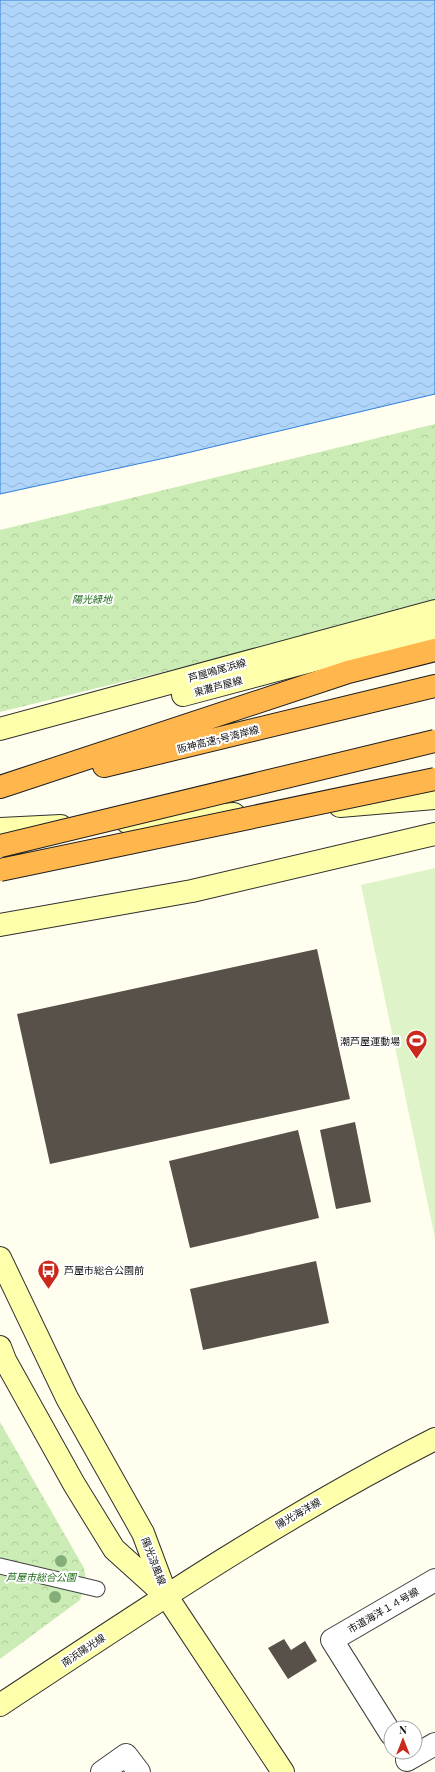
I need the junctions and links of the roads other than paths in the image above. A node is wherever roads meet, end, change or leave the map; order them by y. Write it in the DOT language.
graph roads {
  1 [pos="435,611"];
  2 [pos="435,628"];
  3 [pos="435,650"];
  4 [pos="435,686"];
  5 [pos="0,729"];
  6 [pos="435,741"];
  7 [pos="0,742"];
  8 [pos="435,779"];
  9 [pos="0,787"];
  10 [pos="0,791"];
  11 [pos="435,798"];
  12 [pos="0,829"];
  13 [pos="435,834"];
  14 [pos="0,846"];
  15 [pos="0,870"];
  16 [pos="0,925"];
  17 [pos="0,1258"];
  18 [pos="0,1347"];
  19 [pos="435,1439"];
  20 [pos="0,1566"];
  21 [pos="435,1580"];
  22 [pos="97,1589"];
  23 [pos="167,1597"];
  24 [pos="0,1705"];
  25 [pos="383,1721"];
  26 [pos="435,1744"];
  27 [pos="408,1762"];
  28 [pos="102,1772"];
  29 [pos="139,1772"];
  30 [pos="283,1772"];
  1 -- 5 [label="main road, 芦屋鳴尾浜線"];
  2 -- 7 [label="main road, 東灘芦屋線"];
  3 -- 9 [label="highway"];
  4 -- 10 [label="highway, 阪神高速5号湾岸線"];
  6 -- 14 [label="highway, bridge"];
  8 -- 15 [label="highway, bridge"];
  11 -- 12 [label="main road, bridge"];
  13 -- 16 [label="main road"];
  17 -- 23 [label="main road, 陽光涼風線"];
  18 -- 23 [label="main road, 陽光涼風線"];
  19 -- 23 [label="main road, 陽光海洋線"];
  20 -- 22 [label="lane"];
  21 -- 25 [label="street, 市道海洋１４号線"];
  23 -- 24 [label="main road, 南浜陽光線"];
  23 -- 30 [label="main road"];
  26 -- 27 [label="street"];
  28 -- 29 [label="street"];
}
